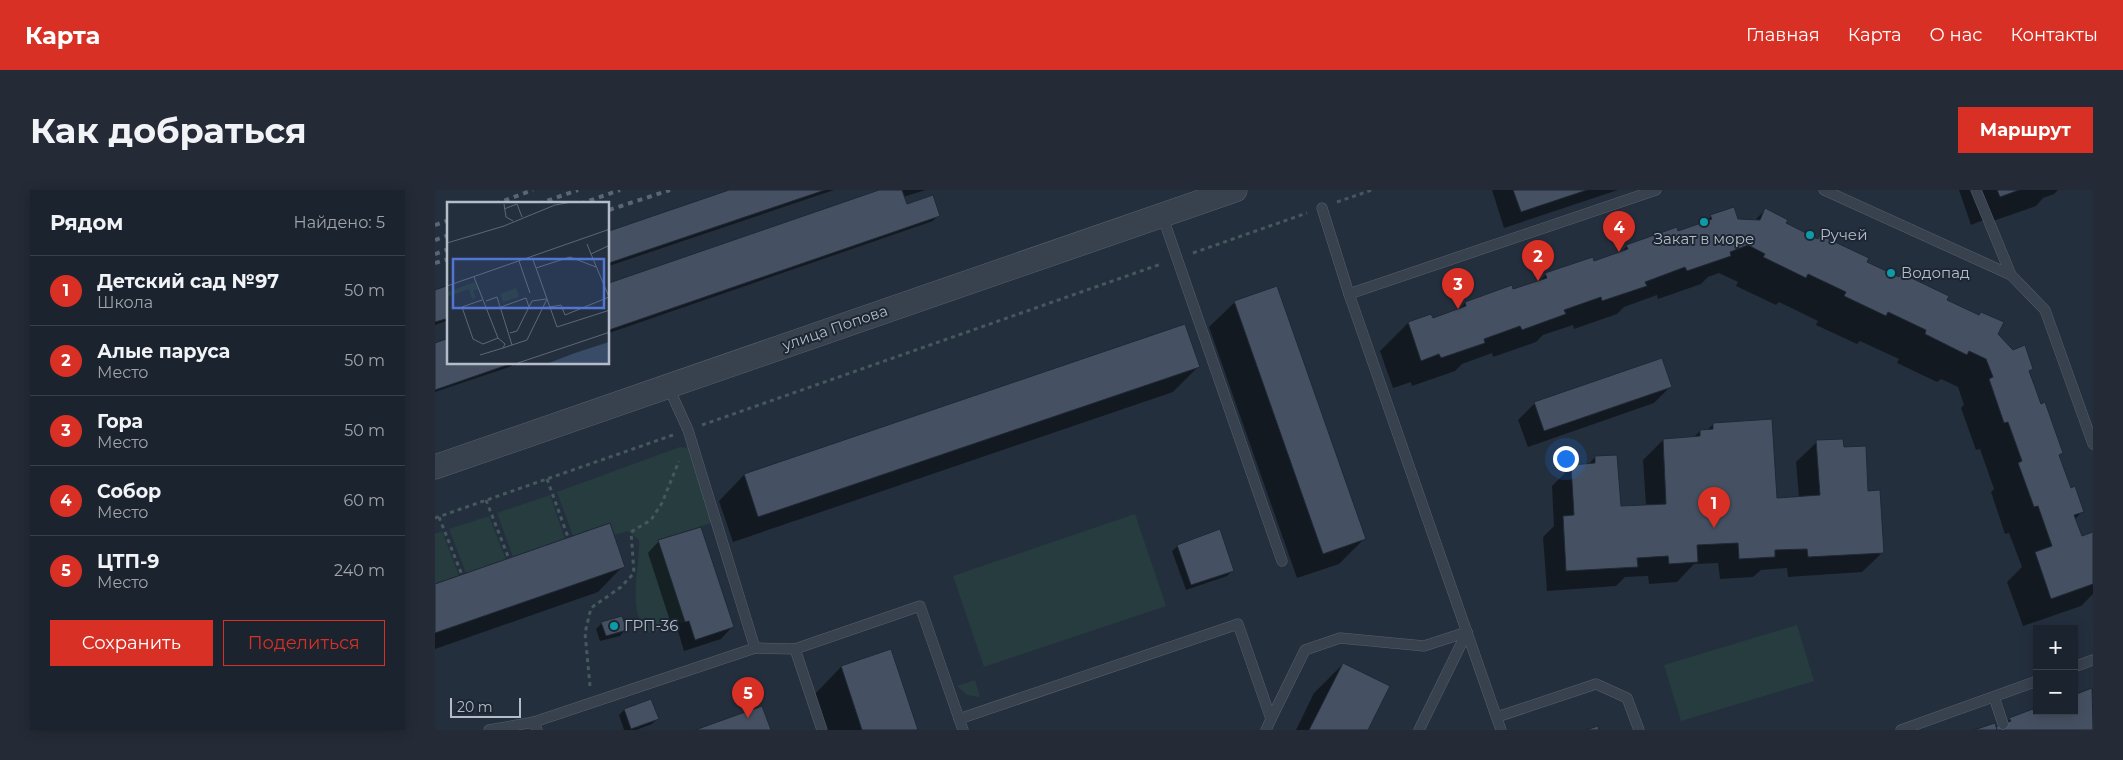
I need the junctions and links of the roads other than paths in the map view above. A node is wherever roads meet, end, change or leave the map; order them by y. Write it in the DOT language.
graph roads {
  1 [pos="1235,190"];
  2 [pos="1656,190"];
  3 [pos="1824,190"];
  4 [pos="1975,190"];
  5 [pos="1322,208"];
  6 [pos="1161,215"];
  7 [pos="2011,275"];
  8 [pos="1349,294"];
  9 [pos="667,385"];
  10 [pos="2093,444"];
  11 [pos="435,467"];
  12 [pos="1282,561"];
  13 [pos="1467,632"];
  14 [pos="755,648"];
  15 [pos="795,649"];
  16 [pos="2093,660"];
  17 [pos="2078,666"];
  18 [pos="2033,682"];
  19 [pos="1994,697"];
  20 [pos="1497,717"];
  21 [pos="1271,719"];
  22 [pos="959,720"];
  23 [pos="2003,724"];
  24 [pos="536,726"];
  25 [pos="489,730"];
  26 [pos="822,730"];
  27 [pos="963,730"];
  28 [pos="1266,730"];
  29 [pos="1419,730"];
  30 [pos="1501,730"];
  31 [pos="1639,730"];
  32 [pos="1901,730"];
  1 -- 6 [label="street, улица Попова"];
  2 -- 8 [label="lane"];
  3 -- 7 [label="lane"];
  4 -- 7 [label="lane"];
  5 -- 8 [label="lane"];
  6 -- 9 [label="street, улица Попова"];
  6 -- 12 [label="lane"];
  7 -- 10 [label="lane"];
  8 -- 13 [label="lane"];
  9 -- 11 [label="street, улица Попова"];
  9 -- 14 [label="lane"];
  13 -- 20 [label="lane"];
  13 -- 21 [label="lane"];
  13 -- 29 [label="lane"];
  14 -- 15 [label="lane"];
  14 -- 24 [label="lane"];
  15 -- 22 [label="lane"];
  15 -- 26 [label="lane"];
  16 -- 17 [label="lane"];
  18 -- 19 [label="lane"];
  19 -- 23 [label="lane"];
  19 -- 32 [label="lane"];
  20 -- 30 [label="lane"];
  20 -- 31 [label="lane"];
  21 -- 22 [label="lane"];
  21 -- 28 [label="lane"];
  22 -- 27 [label="lane"];
  24 -- 25 [label="lane"];
}
